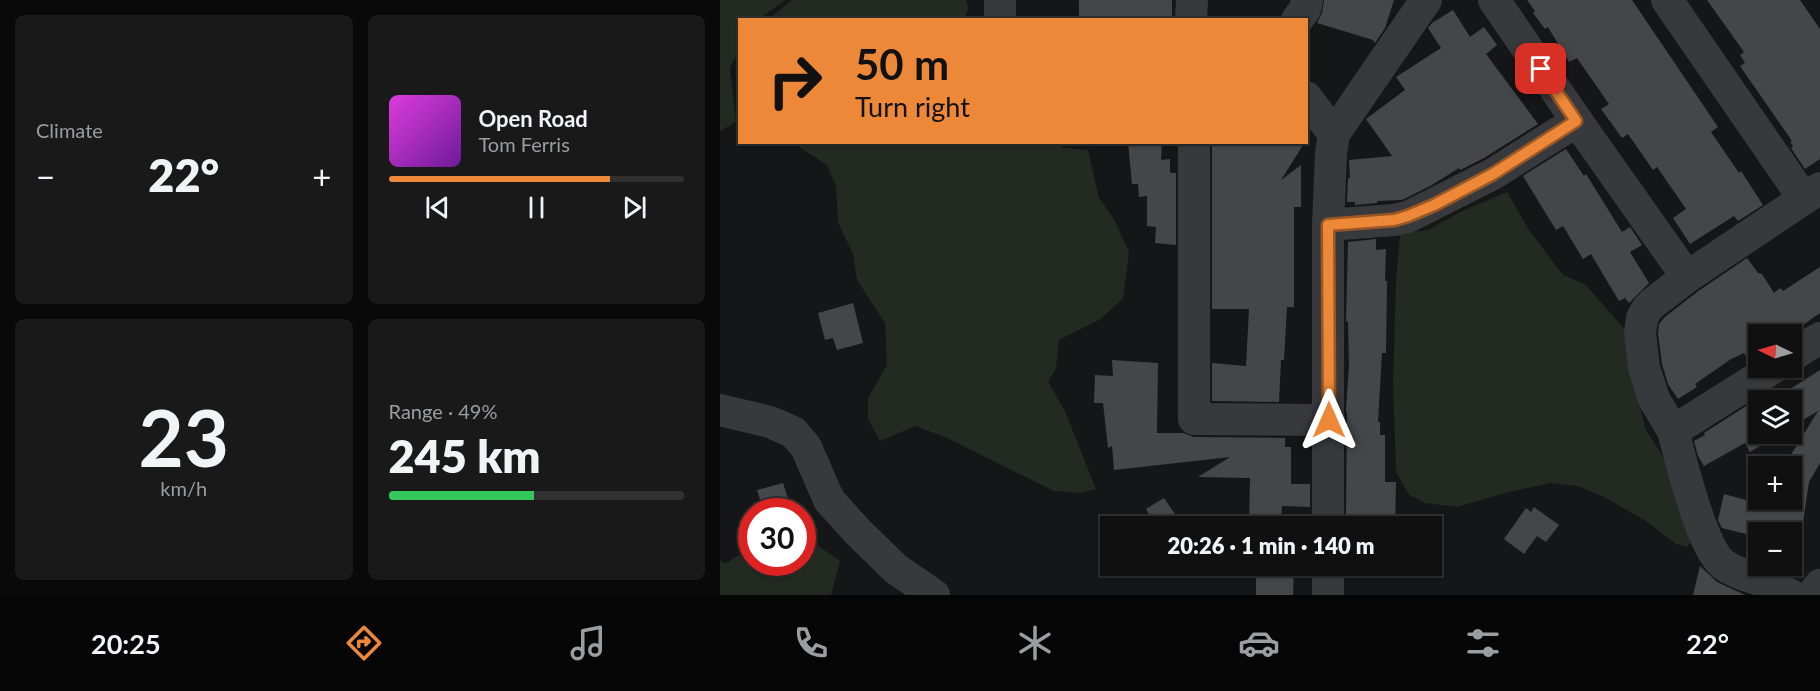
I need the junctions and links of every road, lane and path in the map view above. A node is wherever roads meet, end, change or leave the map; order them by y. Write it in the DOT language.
graph roads {
  1 [pos="1000,0"];
  2 [pos="1191,0"];
  3 [pos="1307,0"];
  4 [pos="1426,0"];
  5 [pos="1494,0"];
  6 [pos="1667,0"];
  7 [pos="1000,18"];
  8 [pos="1191,18"];
  9 [pos="1299,18"];
  10 [pos="1308,100"];
  11 [pos="1576,121"];
  12 [pos="1334,134"];
  13 [pos="1194,144"];
  14 [pos="1812,194"];
  15 [pos="1328,225"];
  16 [pos="1687,277"];
  17 [pos="1820,338"];
  18 [pos="1802,349"];
  19 [pos="1757,378"];
  20 [pos="720,410"];
  21 [pos="1329,420"];
  22 [pos="1673,431"];
  23 [pos="1328,516"];
  24 [pos="1328,576"];
  25 [pos="1812,592"];
  26 [pos="934,595"];
  27 [pos="1328,595"];
  1 -- 7 [label="street"];
  2 -- 8 [label="street"];
  3 -- 9 [label="street"];
  4 -- 12 [label="street"];
  5 -- 11 [label="street"];
  6 -- 14 [label="street"];
  10 -- 12 [label="street"];
  11 -- 15 [label="street"];
  11 -- 16 [label="street"];
  12 -- 15 [label="street"];
  13 -- 21 [label="street"];
  14 -- 16 [label="street"];
  15 -- 21 [label="street"];
  16 -- 22 [label="street"];
  17 -- 18 [label="street"];
  19 -- 22 [label="street"];
  20 -- 26 [label="street"];
  21 -- 23 [label="street"];
  22 -- 25 [label="street"];
  24 -- 27 [label="street"];
}
